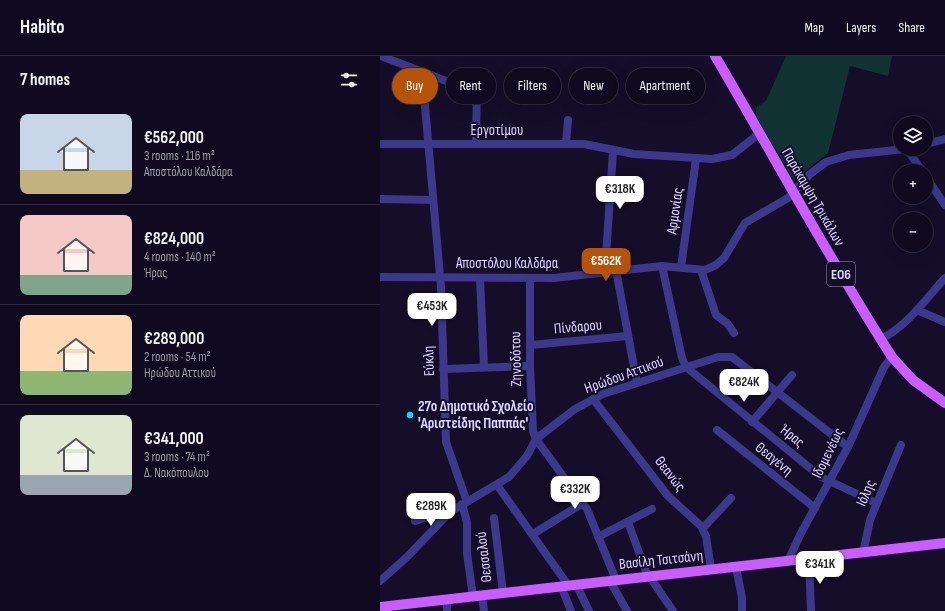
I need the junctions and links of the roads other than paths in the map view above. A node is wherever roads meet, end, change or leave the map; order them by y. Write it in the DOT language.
graph roads {
  1 [pos="381,56"];
  2 [pos="716,57"];
  3 [pos="412,68"];
  4 [pos="438,78"];
  5 [pos="425,104"];
  6 [pos="568,120"];
  7 [pos="760,133"];
  8 [pos="945,139"];
  9 [pos="933,142"];
  10 [pos="566,143"];
  11 [pos="380,144"];
  12 [pos="428,144"];
  13 [pos="476,144"];
  14 [pos="893,150"];
  15 [pos="613,151"];
  16 [pos="696,159"];
  17 [pos="933,187"];
  18 [pos="793,194"];
  19 [pos="380,199"];
  20 [pos="432,200"];
  21 [pos="945,205"];
  22 [pos="662,266"];
  23 [pos="681,267"];
  24 [pos="616,270"];
  25 [pos="701,270"];
  26 [pos="605,272"];
  27 [pos="380,277"];
  28 [pos="440,278"];
  29 [pos="480,278"];
  30 [pos="530,278"];
  31 [pos="945,278"];
  32 [pos="917,310"];
  33 [pos="945,322"];
  34 [pos="734,333"];
  35 [pos="628,336"];
  36 [pos="881,339"];
  37 [pos="530,345"];
  38 [pos="892,357"];
  39 [pos="530,366"];
  40 [pos="484,367"];
  41 [pos="686,367"];
  42 [pos="443,369"];
  43 [pos="792,375"];
  44 [pos="637,383"];
  45 [pos="777,393"];
  46 [pos="593,399"];
  47 [pos="944,401"];
  48 [pos="752,422"];
  49 [pos="717,430"];
  50 [pos="536,439"];
  51 [pos="901,445"];
  52 [pos="848,447"];
  53 [pos="830,482"];
  54 [pos="497,485"];
  55 [pos="731,498"];
  56 [pos="465,503"];
  57 [pos="583,503"];
  58 [pos="876,503"];
  59 [pos="815,508"];
  60 [pos="652,509"];
  61 [pos="446,515"];
  62 [pos="494,518"];
  63 [pos="415,521"];
  64 [pos="628,522"];
  65 [pos="703,528"];
  66 [pos="533,534"];
  67 [pos="598,537"];
  68 [pos="945,543"];
  69 [pos="863,553"];
  70 [pos="809,559"];
  71 [pos="788,561"];
  72 [pos="736,567"];
  73 [pos="711,569"];
  74 [pos="649,577"];
  75 [pos="380,581"];
  76 [pos="613,581"];
  77 [pos="568,585"];
  78 [pos="503,593"];
  79 [pos="477,596"];
  80 [pos="447,600"];
  81 [pos="380,607"];
  82 [pos="447,611"];
  83 [pos="484,611"];
  84 [pos="571,611"];
  85 [pos="589,611"];
  86 [pos="627,611"];
  87 [pos="673,611"];
  88 [pos="742,611"];
  89 [pos="811,611"];
  1 -- 3 [label="street"];
  2 -- 7 [label="main road, Παράκαμψη Τρικάλων / ΕΟ6"];
  4 -- 13 [label="street"];
  5 -- 12 [label="street, Εύκλη"];
  6 -- 10 [label="street"];
  7 -- 16 [label="street, Εργοτίμου"];
  7 -- 18 [label="main road, Παράκαμψη Τρικάλων / ΕΟ6"];
  8 -- 9 [label="street"];
  10 -- 13 [label="street, Εργοτίμου"];
  10 -- 15 [label="street, Εργοτίμου"];
  11 -- 12 [label="street, Εργοτίμου"];
  12 -- 13 [label="street, Εργοτίμου"];
  12 -- 20 [label="street, Εύκλη"];
  14 -- 18 [label="street"];
  15 -- 16 [label="street, Εργοτίμου"];
  15 -- 26 [label="street"];
  16 -- 23 [label="street, Αρμονίας"];
  17 -- 21 [label="street"];
  18 -- 25 [label="street"];
  18 -- 36 [label="main road, Παράκαμψη Τρικάλων / ΕΟ6"];
  19 -- 20 [label="street"];
  20 -- 28 [label="street, Εύκλη"];
  22 -- 23 [label="street, Αποστόλου Καλδάρα"];
  22 -- 24 [label="street, Αποστόλου Καλδάρα"];
  22 -- 41 [label="street"];
  23 -- 25 [label="street, Αποστόλου Καλδάρα"];
  24 -- 26 [label="street, Αποστόλου Καλδάρα"];
  24 -- 35 [label="street"];
  25 -- 34 [label="street"];
  26 -- 30 [label="street, Αποστόλου Καλδάρα"];
  27 -- 28 [label="street, Αποστόλου Καλδάρα"];
  28 -- 29 [label="street, Αποστόλου Καλδάρα"];
  28 -- 42 [label="street, Εύκλη"];
  29 -- 30 [label="street, Αποστόλου Καλδάρα"];
  29 -- 40 [label="street"];
  30 -- 37 [label="street, Ζηνοδότου"];
  31 -- 32 [label="street"];
  32 -- 33 [label="street"];
  32 -- 36 [label="street"];
  35 -- 37 [label="street, Πίνδαρου"];
  35 -- 44 [label="street"];
  36 -- 38 [label="main road, Παράκαμψη Τρικάλων / ΕΟ6"];
  37 -- 39 [label="street, Ζηνοδότου"];
  38 -- 47 [label="main road, Παράκαμψη Τρικάλων / ΕΟ6"];
  38 -- 52 [label="street, Ιδομενέως"];
  39 -- 40 [label="street"];
  39 -- 50 [label="street, Ζηνοδότου"];
  40 -- 42 [label="street"];
  41 -- 44 [label="street, Ηρώδου Αττικού"];
  41 -- 45 [label="street, Ηρώδου Αττικού"];
  41 -- 48 [label="street, Ήρας"];
  42 -- 56 [label="street, Εύκλη"];
  43 -- 45 [label="street"];
  44 -- 46 [label="street, Ηρώδου Αττικού"];
  45 -- 48 [label="street"];
  45 -- 52 [label="street"];
  46 -- 50 [label="street, Ηρώδου Αττικού"];
  46 -- 65 [label="street, Θεανώς"];
  48 -- 53 [label="street, Ήρας"];
  49 -- 59 [label="street, Θεαγένη"];
  50 -- 54 [label="street, Ηρώδου Αττικού"];
  50 -- 57 [label="street"];
  51 -- 58 [label="street, Ιόλης"];
  52 -- 53 [label="street, Ιδομενέως"];
  53 -- 58 [label="street, Ήρας"];
  53 -- 59 [label="street, Ιδομενέως"];
  54 -- 56 [label="street, Ηρώδου Αττικού"];
  54 -- 66 [label="street"];
  55 -- 65 [label="street"];
  56 -- 61 [label="street, Ηρώδου Αττικού"];
  56 -- 79 [label="street, Εύκλη"];
  57 -- 66 [label="street"];
  57 -- 67 [label="street"];
  58 -- 69 [label="street, Ιόλης"];
  59 -- 71 [label="street, Ιδομενέως"];
  60 -- 64 [label="street"];
  61 -- 63 [label="street"];
  61 -- 75 [label="street, Ηρώδου Αττικού"];
  62 -- 78 [label="street, Θεσσαλού"];
  64 -- 67 [label="street"];
  64 -- 74 [label="street"];
  65 -- 73 [label="street"];
  66 -- 77 [label="street"];
  67 -- 76 [label="street"];
  68 -- 69 [label="main road, Βασίλη Τσιτσάνη"];
  69 -- 70 [label="main road, Βασίλη Τσιτσάνη"];
  70 -- 71 [label="main road, Βασίλη Τσιτσάνη"];
  70 -- 89 [label="street"];
  71 -- 72 [label="main road, Βασίλη Τσιτσάνη"];
  72 -- 73 [label="main road, Βασίλη Τσιτσάνη"];
  72 -- 88 [label="street"];
  73 -- 74 [label="main road, Βασίλη Τσιτσάνη"];
  74 -- 76 [label="main road, Βασίλη Τσιτσάνη"];
  74 -- 87 [label="street"];
  76 -- 77 [label="main road, Βασίλη Τσιτσάνη"];
  76 -- 86 [label="street"];
  77 -- 78 [label="main road, Βασίλη Τσιτσάνη"];
  77 -- 84 [label="street"];
  77 -- 85 [label="street"];
  78 -- 79 [label="main road, Βασίλη Τσιτσάνη"];
  79 -- 80 [label="main road, Βασίλη Τσιτσάνη"];
  79 -- 83 [label="street, Εύκλη"];
  80 -- 81 [label="main road, Βασίλη Τσιτσάνη"];
  80 -- 82 [label="street"];
}
